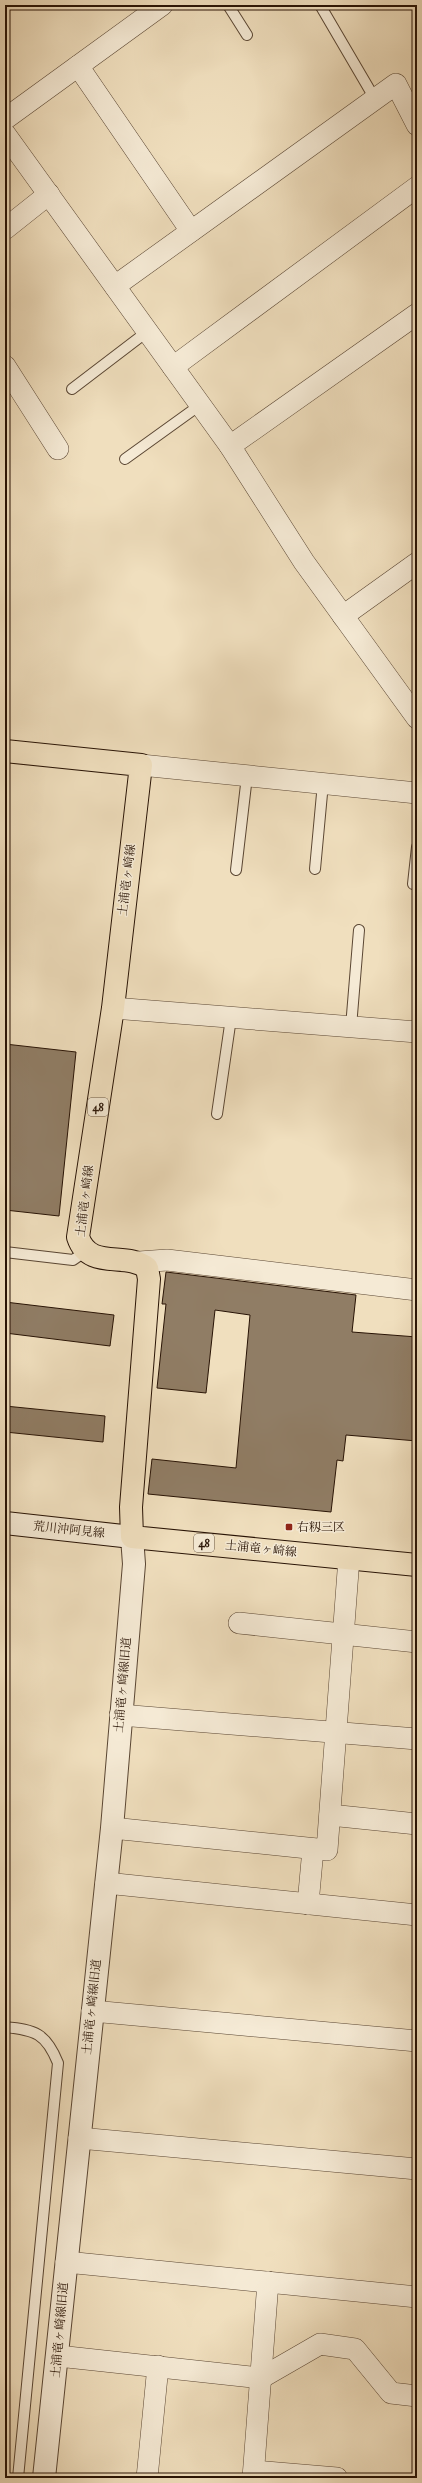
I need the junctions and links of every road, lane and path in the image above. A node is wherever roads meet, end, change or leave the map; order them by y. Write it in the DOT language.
graph roads {
  1 [pos="162,5"];
  2 [pos="228,5"];
  3 [pos="320,5"];
  4 [pos="248,35"];
  5 [pos="78,66"];
  6 [pos="375,99"];
  7 [pos="5,119"];
  8 [pos="417,125"];
  9 [pos="5,134"];
  10 [pos="11,156"];
  11 [pos="417,187"];
  12 [pos="49,194"];
  13 [pos="5,229"];
  14 [pos="192,231"];
  15 [pos="115,286"];
  16 [pos="417,314"];
  17 [pos="148,332"];
  18 [pos="5,366"];
  19 [pos="173,367"];
  20 [pos="72,389"];
  21 [pos="200,405"];
  22 [pos="230,446"];
  23 [pos="58,449"];
  24 [pos="125,459"];
  25 [pos="417,563"];
  26 [pos="343,616"];
  27 [pos="417,718"];
  28 [pos="5,751"];
  29 [pos="141,764"];
  30 [pos="247,776"];
  31 [pos="323,784"];
  32 [pos="417,793"];
  33 [pos="417,847"];
  34 [pos="315,869"];
  35 [pos="236,870"];
  36 [pos="413,884"];
  37 [pos="359,930"];
  38 [pos="112,1008"];
  39 [pos="231,1018"];
  40 [pos="351,1027"];
  41 [pos="417,1032"];
  42 [pos="217,1114"];
  43 [pos="86,1251"];
  44 [pos="5,1252"];
  45 [pos="139,1262"];
  46 [pos="417,1290"];
  47 [pos="5,1523"];
  48 [pos="132,1536"];
  49 [pos="350,1558"];
  50 [pos="417,1564"];
  51 [pos="239,1623"];
  52 [pos="344,1635"];
  53 [pos="417,1642"];
  54 [pos="120,1715"];
  55 [pos="336,1732"];
  56 [pos="417,1739"];
  57 [pos="330,1815"];
  58 [pos="417,1824"];
  59 [pos="112,1828"];
  60 [pos="313,1848"];
  61 [pos="106,1883"];
  62 [pos="308,1904"];
  63 [pos="417,1915"];
  64 [pos="92,2012"];
  65 [pos="5,2028"];
  66 [pos="417,2041"];
  67 [pos="79,2138"];
  68 [pos="417,2169"];
  69 [pos="66,2262"];
  70 [pos="268,2282"];
  71 [pos="417,2297"];
  72 [pos="58,2356"];
  73 [pos="158,2366"];
  74 [pos="261,2378"];
  75 [pos="417,2396"];
  76 [pos="253,2474"];
  77 [pos="18,2478"];
  78 [pos="44,2478"];
  79 [pos="147,2478"];
  80 [pos="338,2478"];
  1 -- 5 [label="street"];
  2 -- 4 [label="lane"];
  3 -- 6 [label="lane"];
  5 -- 7 [label="street"];
  5 -- 14 [label="street"];
  6 -- 8 [label="street"];
  6 -- 14 [label="street"];
  9 -- 10 [label="street"];
  10 -- 12 [label="street"];
  11 -- 19 [label="street"];
  12 -- 13 [label="street"];
  12 -- 15 [label="street"];
  14 -- 15 [label="street"];
  15 -- 17 [label="street"];
  16 -- 22 [label="street"];
  17 -- 19 [label="street"];
  17 -- 20 [label="lane"];
  18 -- 23 [label="street"];
  19 -- 21 [label="street"];
  21 -- 22 [label="street"];
  21 -- 24 [label="lane"];
  22 -- 26 [label="street"];
  25 -- 26 [label="street"];
  26 -- 27 [label="street"];
  28 -- 29 [label="main road"];
  29 -- 30 [label="street"];
  29 -- 38 [label="main road, 土浦竜ヶ崎線 / 48"];
  30 -- 31 [label="street"];
  30 -- 35 [label="lane"];
  31 -- 32 [label="street"];
  31 -- 34 [label="lane"];
  33 -- 36 [label="lane"];
  37 -- 40 [label="lane"];
  38 -- 39 [label="street"];
  38 -- 43 [label="main road, 土浦竜ヶ崎線 / 48"];
  39 -- 40 [label="street"];
  39 -- 42 [label="lane"];
  40 -- 41 [label="street"];
  43 -- 44 [label="lane"];
  43 -- 45 [label="main road, 土浦竜ヶ崎線"];
  45 -- 46 [label="street"];
  45 -- 48 [label="main road"];
  47 -- 48 [label="street, 荒川沖阿見線"];
  48 -- 49 [label="main road, 土浦竜ヶ崎線 / 48"];
  48 -- 54 [label="street, 土浦竜ヶ崎線旧道"];
  49 -- 50 [label="main road, 土浦竜ヶ崎線 / 48"];
  49 -- 52 [label="street"];
  51 -- 52 [label="street"];
  52 -- 53 [label="street"];
  52 -- 55 [label="street"];
  54 -- 55 [label="street"];
  54 -- 59 [label="street, 土浦竜ヶ崎線旧道"];
  55 -- 56 [label="street"];
  55 -- 57 [label="street"];
  57 -- 58 [label="street"];
  57 -- 60 [label="street"];
  59 -- 60 [label="street"];
  59 -- 61 [label="street, 土浦竜ヶ崎線旧道"];
  60 -- 62 [label="street"];
  61 -- 62 [label="street"];
  61 -- 64 [label="street, 土浦竜ヶ崎線旧道"];
  62 -- 63 [label="street"];
  64 -- 66 [label="street"];
  64 -- 67 [label="street, 土浦竜ヶ崎線旧道"];
  65 -- 77 [label="lane"];
  67 -- 68 [label="street"];
  67 -- 69 [label="street, 土浦竜ヶ崎線旧道"];
  69 -- 70 [label="street"];
  69 -- 72 [label="street, 土浦竜ヶ崎線旧道"];
  70 -- 71 [label="street"];
  70 -- 74 [label="street"];
  72 -- 73 [label="street"];
  72 -- 78 [label="street, 土浦竜ヶ崎線旧道"];
  73 -- 74 [label="street"];
  73 -- 79 [label="street"];
  74 -- 75 [label="street"];
  74 -- 76 [label="street"];
  76 -- 80 [label="street"];
}
